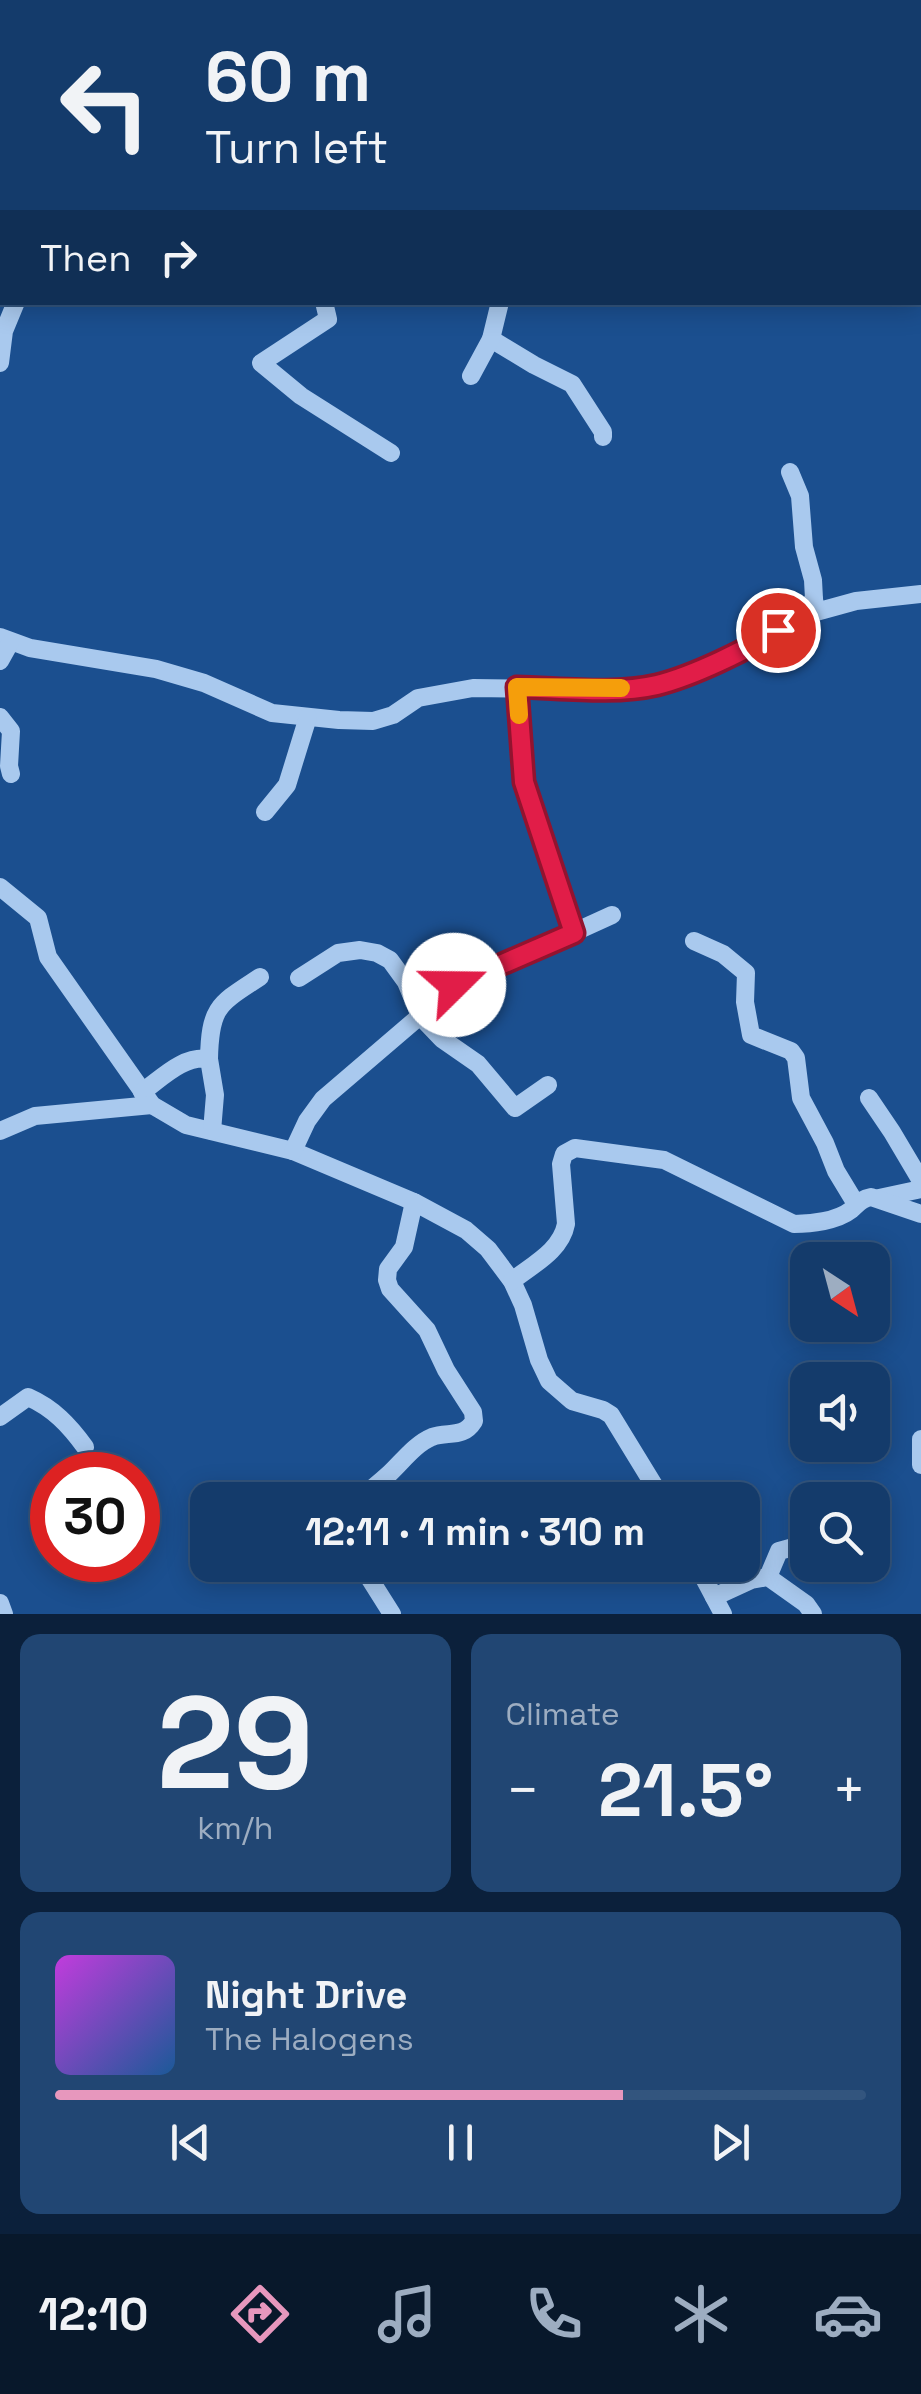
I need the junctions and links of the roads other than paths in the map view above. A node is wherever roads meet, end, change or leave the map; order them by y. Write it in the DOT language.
graph roads {
  1 [pos="14,305"];
  2 [pos="325,305"];
  3 [pos="499,305"];
  4 [pos="492,339"];
  5 [pos="1,353"];
  6 [pos="471,376"];
  7 [pos="603,436"];
  8 [pos="391,453"];
  9 [pos="790,472"];
  10 [pos="921,594"];
  11 [pos="814,599"];
  12 [pos="805,617"];
  13 [pos="5,640"];
  14 [pos="0,661"];
  15 [pos="517,687"];
  16 [pos="308,717"];
  17 [pos="0,718"];
  18 [pos="11,774"];
  19 [pos="265,812"];
  20 [pos="0,886"];
  21 [pos="612,915"];
  22 [pos="574,933"];
  23 [pos="694,941"];
  24 [pos="260,977"];
  25 [pos="299,978"];
  26 [pos="420,1016"];
  27 [pos="210,1060"];
  28 [pos="548,1085"];
  29 [pos="869,1098"];
  30 [pos="147,1099"];
  31 [pos="0,1131"];
  32 [pos="212,1131"];
  33 [pos="293,1151"];
  34 [pos="921,1181"];
  35 [pos="921,1189"];
  36 [pos="879,1198"];
  37 [pos="414,1202"];
  38 [pos="856,1204"];
  39 [pos="921,1214"];
  40 [pos="512,1281"];
  41 [pos="0,1418"];
  42 [pos="921,1438"];
  43 [pos="85,1447"];
  44 [pos="921,1465"];
  45 [pos="380,1482"];
  46 [pos="653,1482"];
  47 [pos="790,1547"];
  48 [pos="768,1577"];
  49 [pos="372,1582"];
  50 [pos="706,1582"];
  51 [pos="0,1603"];
  52 [pos="718,1605"];
  53 [pos="4,1614"];
  54 [pos="392,1614"];
  55 [pos="813,1614"];
  1 -- 5 [label="street"];
  2 -- 8 [label="street"];
  3 -- 4 [label="street"];
  4 -- 6 [label="street"];
  4 -- 7 [label="street"];
  9 -- 11 [label="street"];
  10 -- 11 [label="street"];
  11 -- 12 [label="street"];
  11 -- 15 [label="street"];
  13 -- 14 [label="street"];
  13 -- 16 [label="street"];
  15 -- 16 [label="street"];
  15 -- 22 [label="street"];
  16 -- 19 [label="street"];
  17 -- 18 [label="street"];
  20 -- 30 [label="street"];
  21 -- 22 [label="street"];
  22 -- 26 [label="street"];
  23 -- 38 [label="street"];
  24 -- 27 [label="street"];
  25 -- 26 [label="street"];
  26 -- 28 [label="street"];
  26 -- 33 [label="street"];
  27 -- 30 [label="street"];
  27 -- 32 [label="street"];
  29 -- 34 [label="street"];
  30 -- 31 [label="street"];
  30 -- 32 [label="street"];
  32 -- 33 [label="street"];
  33 -- 37 [label="street"];
  35 -- 36 [label="street"];
  36 -- 38 [label="street"];
  36 -- 39 [label="street"];
  37 -- 40 [label="street"];
  37 -- 45 [label="street"];
  38 -- 40 [label="street"];
  40 -- 46 [label="street"];
  41 -- 43 [label="street"];
  42 -- 44 [label="street"];
  47 -- 48 [label="street"];
  48 -- 52 [label="street"];
  48 -- 55 [label="street"];
  49 -- 54 [label="street"];
  50 -- 52 [label="street"];
  51 -- 53 [label="street"];
}
